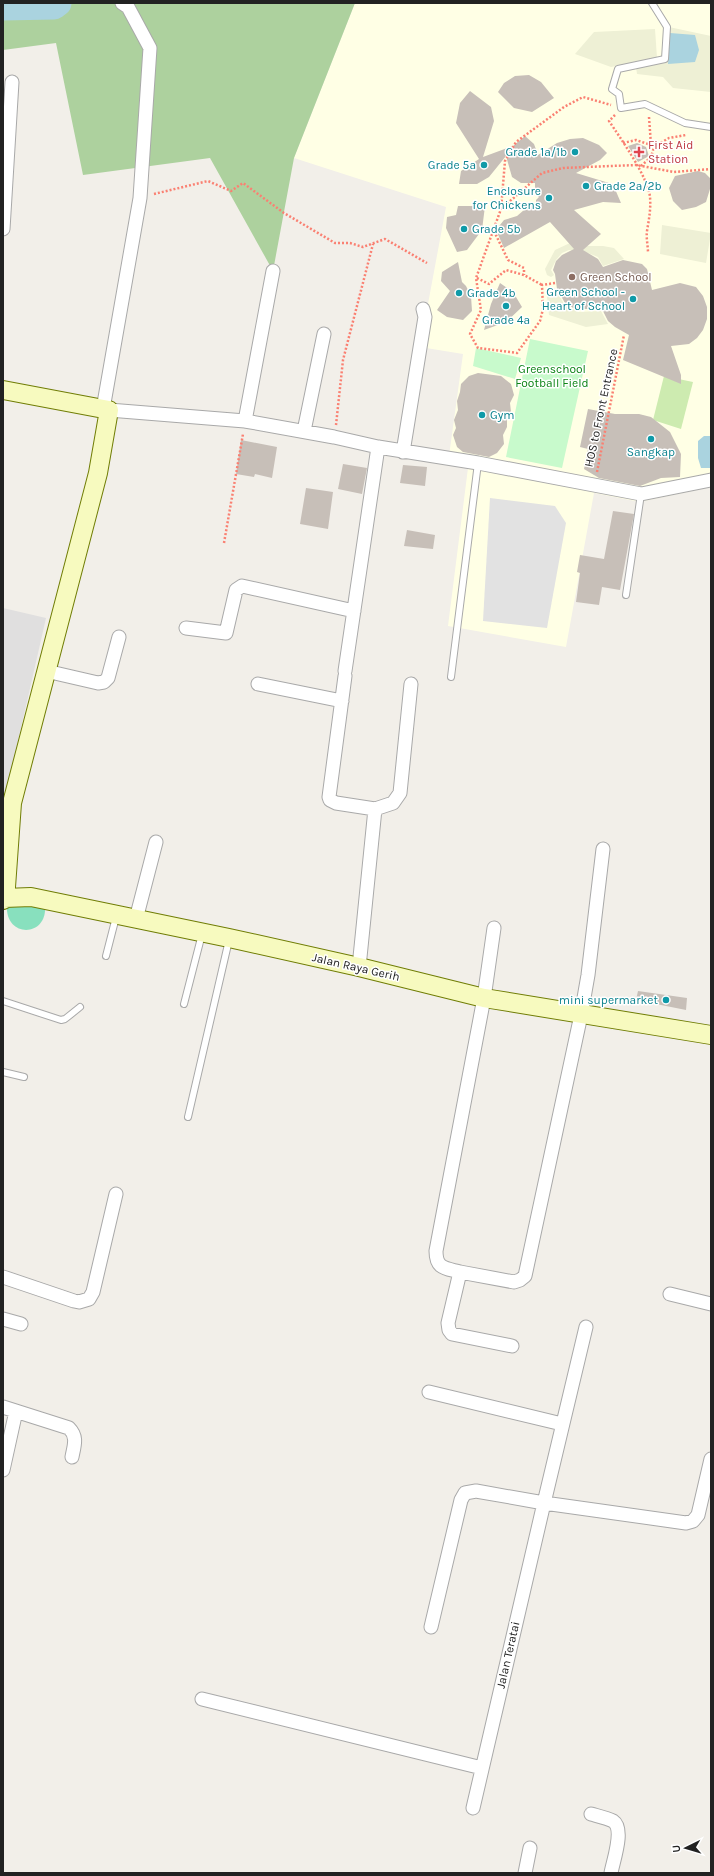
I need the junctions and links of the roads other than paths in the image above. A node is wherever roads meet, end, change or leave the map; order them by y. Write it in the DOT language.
graph roads {
  1 [pos="122,3"];
  2 [pos="652,3"];
  3 [pos="12,82"];
  4 [pos="711,127"];
  5 [pos="3,229"];
  6 [pos="273,271"];
  7 [pos="423,309"];
  8 [pos="324,334"];
  9 [pos="3,390"];
  10 [pos="106,409"];
  11 [pos="245,421"];
  12 [pos="304,431"];
  13 [pos="378,447"];
  14 [pos="403,452"];
  15 [pos="478,463"];
  16 [pos="711,480"];
  17 [pos="641,494"];
  18 [pos="626,595"];
  19 [pos="354,610"];
  20 [pos="186,628"];
  21 [pos="119,637"];
  22 [pos="46,671"];
  23 [pos="451,677"];
  24 [pos="258,684"];
  25 [pos="411,684"];
  26 [pos="342,701"];
  27 [pos="374,809"];
  28 [pos="156,842"];
  29 [pos="603,848"];
  30 [pos="3,899"];
  31 [pos="117,915"];
  32 [pos="136,919"];
  33 [pos="494,928"];
  34 [pos="203,932"];
  35 [pos="229,938"];
  36 [pos="106,956"];
  37 [pos="359,967"];
  38 [pos="484,998"];
  39 [pos="3,1001"];
  40 [pos="184,1004"];
  41 [pos="80,1008"];
  42 [pos="581,1015"];
  43 [pos="711,1035"];
  44 [pos="3,1072"];
  45 [pos="24,1077"];
  46 [pos="188,1117"];
  47 [pos="116,1194"];
  48 [pos="460,1272"];
  49 [pos="3,1277"];
  50 [pos="670,1294"];
  51 [pos="711,1304"];
  52 [pos="3,1319"];
  53 [pos="21,1324"];
  54 [pos="586,1327"];
  55 [pos="512,1346"];
  56 [pos="428,1392"];
  57 [pos="3,1407"];
  58 [pos="16,1411"];
  59 [pos="562,1424"];
  60 [pos="72,1457"];
  61 [pos="711,1458"];
  62 [pos="3,1470"];
  63 [pos="544,1502"];
  64 [pos="430,1627"];
  65 [pos="202,1699"];
  66 [pos="482,1768"];
  67 [pos="473,1808"];
  68 [pos="591,1814"];
  69 [pos="530,1848"];
  70 [pos="525,1873"];
  71 [pos="611,1873"];
  1 -- 10 [label="street"];
  2 -- 4 [label="lane"];
  3 -- 5 [label="street"];
  6 -- 11 [label="street"];
  7 -- 14 [label="street"];
  8 -- 12 [label="street"];
  9 -- 10 [label="street"];
  10 -- 11 [label="street"];
  10 -- 22 [label="street"];
  11 -- 12 [label="street"];
  12 -- 13 [label="street"];
  13 -- 14 [label="street"];
  13 -- 19 [label="street"];
  14 -- 15 [label="street"];
  15 -- 17 [label="street"];
  15 -- 23 [label="lane"];
  16 -- 17 [label="street"];
  17 -- 18 [label="lane"];
  19 -- 20 [label="street"];
  19 -- 26 [label="street"];
  21 -- 22 [label="street"];
  22 -- 30 [label="street"];
  24 -- 26 [label="street"];
  25 -- 27 [label="street"];
  26 -- 27 [label="street"];
  27 -- 37 [label="street"];
  28 -- 32 [label="street"];
  29 -- 42 [label="street"];
  30 -- 31 [label="street, Jalan Raya Gerih"];
  31 -- 32 [label="street, Jalan Raya Gerih"];
  31 -- 36 [label="lane"];
  32 -- 34 [label="street, Jalan Raya Gerih"];
  33 -- 38 [label="street"];
  34 -- 35 [label="street, Jalan Raya Gerih"];
  34 -- 40 [label="lane"];
  35 -- 37 [label="street, Jalan Raya Gerih"];
  35 -- 46 [label="lane"];
  37 -- 38 [label="street, Jalan Raya Gerih"];
  38 -- 42 [label="street, Jalan Raya Gerih"];
  38 -- 48 [label="street"];
  39 -- 41 [label="lane"];
  42 -- 43 [label="street, Jalan Raya Gerih"];
  42 -- 48 [label="street"];
  44 -- 45 [label="lane"];
  47 -- 49 [label="street"];
  48 -- 55 [label="street"];
  50 -- 51 [label="street"];
  52 -- 53 [label="street"];
  54 -- 59 [label="street, Jalan Teratai"];
  56 -- 59 [label="street"];
  57 -- 58 [label="street"];
  58 -- 60 [label="street"];
  58 -- 62 [label="street"];
  59 -- 63 [label="street, Jalan Teratai"];
  61 -- 63 [label="street"];
  63 -- 64 [label="street"];
  63 -- 66 [label="street, Jalan Teratai"];
  65 -- 66 [label="street"];
  66 -- 67 [label="street, Jalan Teratai"];
  68 -- 71 [label="street"];
  69 -- 70 [label="street"];
}
